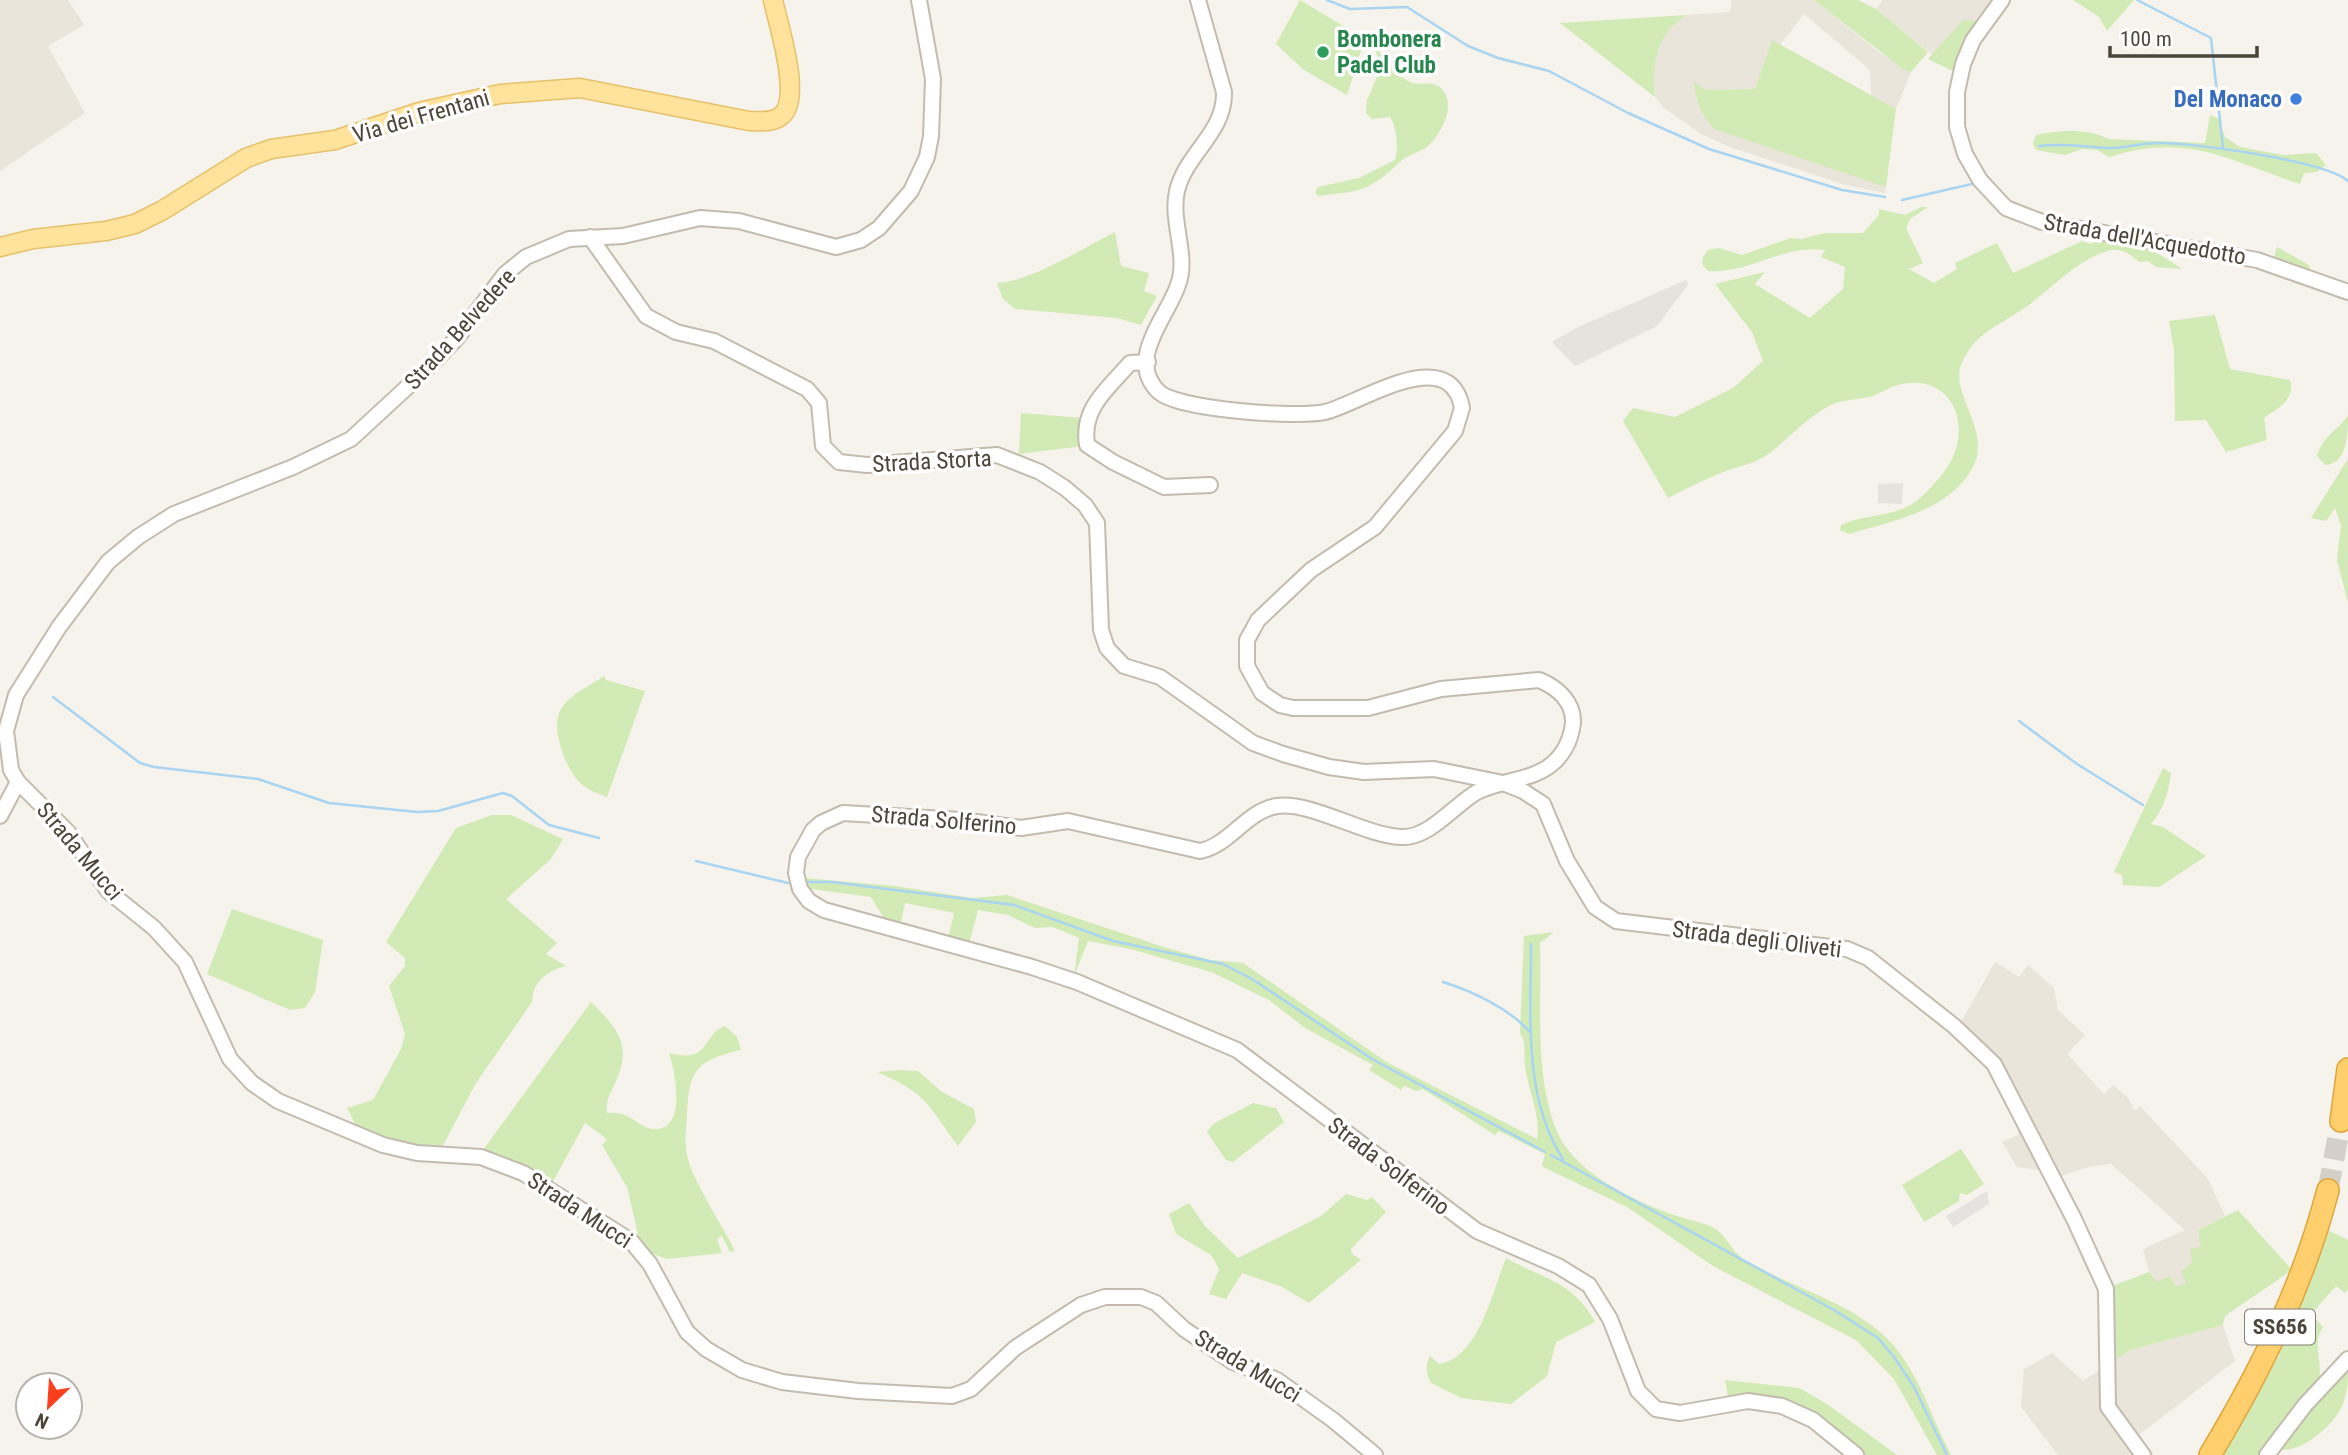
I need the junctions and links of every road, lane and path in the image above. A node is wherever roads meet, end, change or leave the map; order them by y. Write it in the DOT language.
graph roads {
  1 [pos="772,0"];
  2 [pos="919,0"];
  3 [pos="1198,0"];
  4 [pos="2002,0"];
  5 [pos="590,237"];
  6 [pos="0,247"];
  7 [pos="2348,292"];
  8 [pos="1148,362"];
  9 [pos="1210,485"];
  10 [pos="15,776"];
  11 [pos="1503,783"];
  12 [pos="0,816"];
  13 [pos="2347,1073"];
  14 [pos="2341,1121"];
  15 [pos="2328,1190"];
  16 [pos="2348,1359"];
  17 [pos="1375,1455"];
  18 [pos="1856,1455"];
  19 [pos="2143,1455"];
  20 [pos="2210,1455"];
  21 [pos="2267,1455"];
  1 -- 6 [label="main road, Via dei Frentani"];
  2 -- 5 [label="street, Strada Belvedere"];
  3 -- 8 [label="street"];
  4 -- 7 [label="street, Strada dell'Acquedotto"];
  5 -- 10 [label="street, Strada Belvedere"];
  5 -- 11 [label="street, Strada Storta"];
  8 -- 9 [label="street"];
  8 -- 11 [label="street, Strada Solferino"];
  10 -- 12 [label="street, Strada Mucci"];
  10 -- 17 [label="street, Strada Mucci"];
  11 -- 18 [label="street, Strada Solferino"];
  11 -- 19 [label="street, Strada degli Oliveti"];
  13 -- 14 [label="highway"];
  15 -- 20 [label="highway, SS656"];
  16 -- 21 [label="street"];
}
